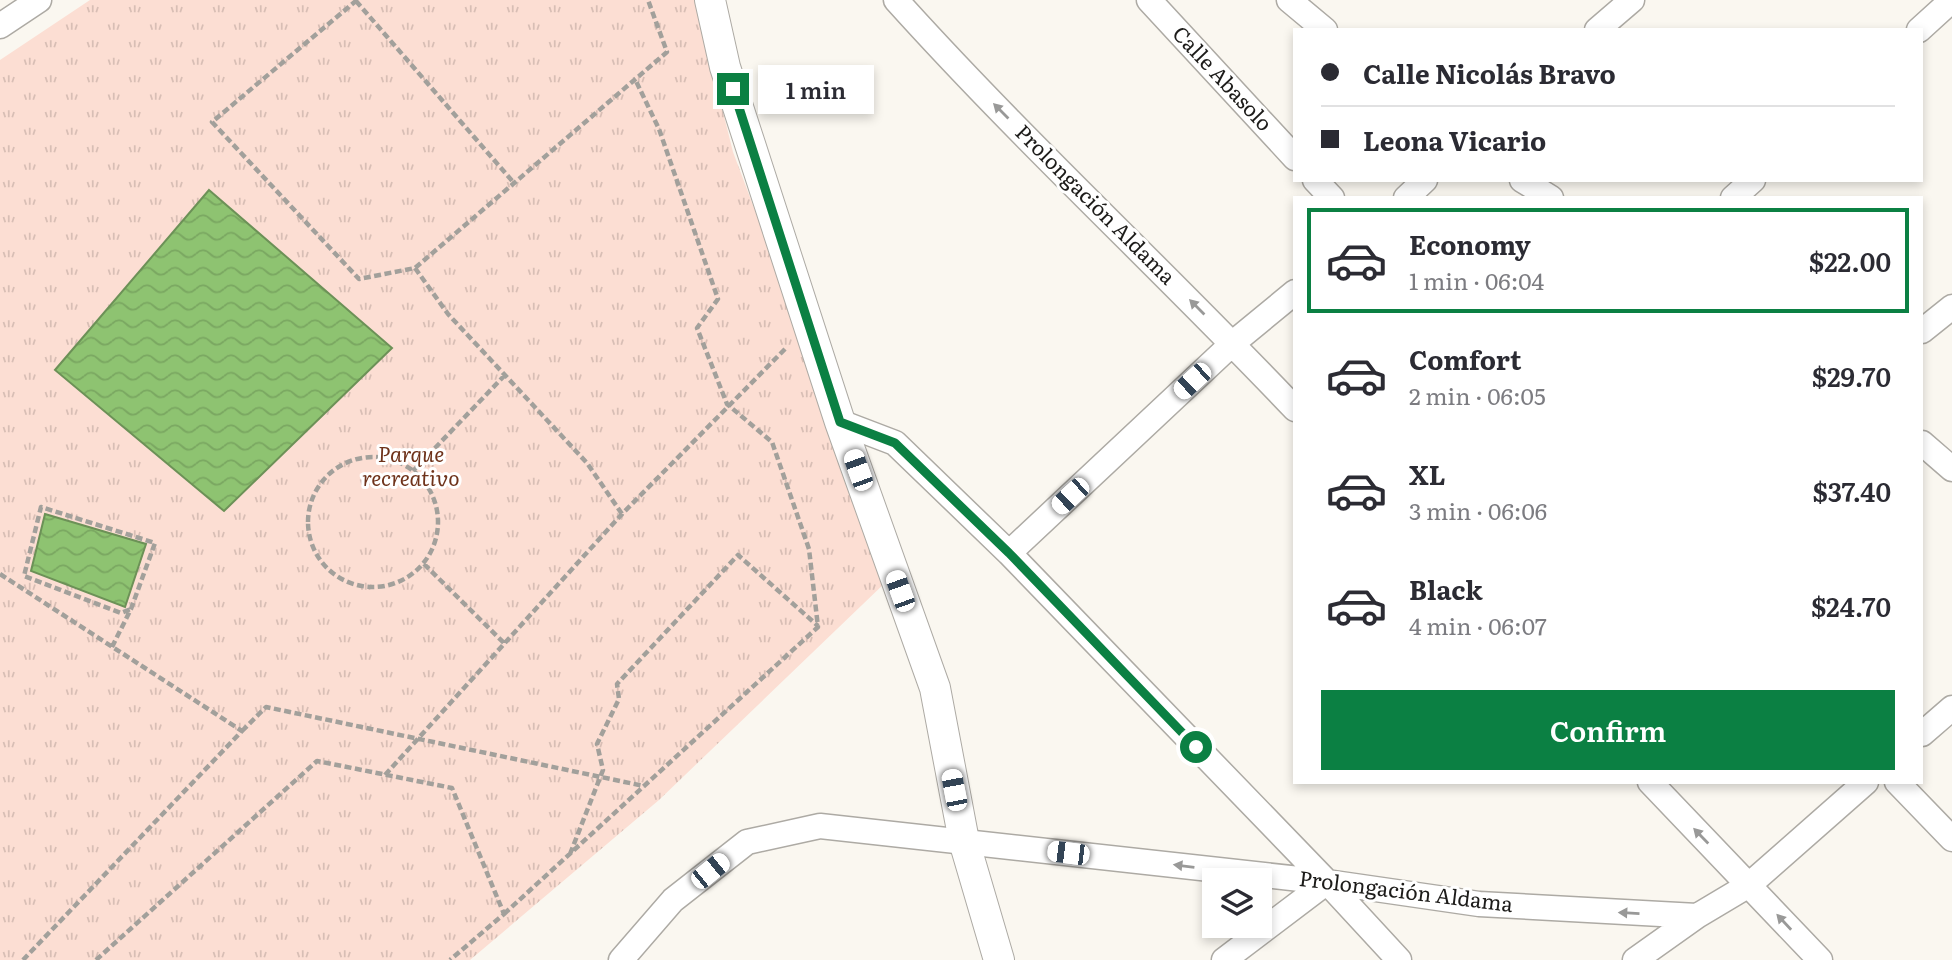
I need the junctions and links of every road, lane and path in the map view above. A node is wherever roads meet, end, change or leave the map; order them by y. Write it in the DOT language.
graph roads {
  1 [pos="39,0"];
  2 [pos="648,0"];
  3 [pos="710,0"];
  4 [pos="896,0"];
  5 [pos="1289,0"];
  6 [pos="1632,0"];
  7 [pos="1952,0"];
  8 [pos="356,1"];
  9 [pos="1158,3"];
  10 [pos="0,26"];
  11 [pos="1323,28"];
  12 [pos="1599,28"];
  13 [pos="1921,28"];
  14 [pos="635,79"];
  15 [pos="1293,156"];
  16 [pos="1317,182"];
  17 [pos="1423,182"];
  18 [pos="1525,182"];
  19 [pos="1751,182"];
  20 [pos="514,183"];
  21 [pos="1330,196"];
  22 [pos="1408,196"];
  23 [pos="1548,196"];
  24 [pos="1735,196"];
  25 [pos="415,268"];
  26 [pos="1293,294"];
  27 [pos="1952,307"];
  28 [pos="809,325"];
  29 [pos="1923,330"];
  30 [pos="1233,343"];
  31 [pos="505,375"];
  32 [pos="729,406"];
  33 [pos="1293,407"];
  34 [pos="840,422"];
  35 [pos="1923,444"];
  36 [pos="1952,468"];
  37 [pos="413,471"];
  38 [pos="622,514"];
  39 [pos="1009,553"];
  40 [pos="424,564"];
  41 [pos="0,574"];
  42 [pos="131,609"];
  43 [pos="818,627"];
  44 [pos="505,643"];
  45 [pos="112,647"];
  46 [pos="1952,708"];
  47 [pos="242,731"];
  48 [pos="1923,733"];
  49 [pos="417,738"];
  50 [pos="384,775"];
  51 [pos="599,778"];
  52 [pos="1652,784"];
  53 [pos="1864,784"];
  54 [pos="1899,784"];
  55 [pos="645,786"];
  56 [pos="1952,839"];
  57 [pos="964,841"];
  58 [pos="569,856"];
  59 [pos="1328,882"];
  60 [pos="1749,885"];
  61 [pos="504,914"];
  62 [pos="1697,916"];
  63 [pos="23,960"];
  64 [pos="96,960"];
  65 [pos="450,960"];
  66 [pos="621,960"];
  67 [pos="999,960"];
  68 [pos="1224,960"];
  69 [pos="1399,960"];
  70 [pos="1635,960"];
  71 [pos="1820,960"];
  1 -- 10 [label="street"];
  2 -- 14 [label="path"];
  3 -- 28 [label="street"];
  30 -- 4 [label="street, Prolongación Aldama, one-way"];
  5 -- 11 [label="street"];
  6 -- 12 [label="street"];
  7 -- 13 [label="street"];
  8 -- 20 [label="path"];
  8 -- 25 [label="path"];
  9 -- 15 [label="street, Calle Abasolo"];
  14 -- 20 [label="path"];
  14 -- 32 [label="path"];
  16 -- 21 [label="street"];
  17 -- 22 [label="street"];
  18 -- 23 [label="street"];
  19 -- 24 [label="street"];
  20 -- 25 [label="path"];
  25 -- 31 [label="path"];
  26 -- 30 [label="street"];
  27 -- 29 [label="street"];
  28 -- 32 [label="path"];
  28 -- 34 [label="street"];
  30 -- 33 [label="street, Prolongación Aldama"];
  30 -- 39 [label="street"];
  31 -- 37 [label="path"];
  31 -- 38 [label="path"];
  32 -- 38 [label="path"];
  32 -- 43 [label="path"];
  34 -- 39 [label="street"];
  34 -- 57 [label="street"];
  35 -- 36 [label="street"];
  37 -- 40 [label="path"];
  37 -- 40 [label="path"];
  38 -- 44 [label="path"];
  39 -- 59 [label="street"];
  40 -- 44 [label="path"];
  41 -- 45 [label="path"];
  42 -- 42 [label="path"];
  42 -- 45 [label="path"];
  43 -- 51 [label="path"];
  43 -- 55 [label="path"];
  44 -- 49 [label="path"];
  45 -- 47 [label="path"];
  46 -- 48 [label="street"];
  47 -- 49 [label="path"];
  47 -- 63 [label="path"];
  49 -- 50 [label="path"];
  49 -- 51 [label="path"];
  50 -- 61 [label="path"];
  50 -- 64 [label="path"];
  51 -- 55 [label="path"];
  51 -- 58 [label="path"];
  60 -- 52 [label="street, one-way"];
  53 -- 60 [label="street"];
  54 -- 56 [label="street"];
  55 -- 58 [label="path"];
  59 -- 57 [label="street, Prolongación Aldama, one-way"];
  57 -- 66 [label="street, Prolongación Aldama"];
  57 -- 67 [label="street"];
  58 -- 61 [label="path"];
  62 -- 59 [label="street, Prolongación Aldama, one-way"];
  59 -- 68 [label="street"];
  59 -- 69 [label="street"];
  60 -- 62 [label="street"];
  71 -- 60 [label="street, one-way"];
  61 -- 65 [label="path"];
  62 -- 70 [label="street"];
}
